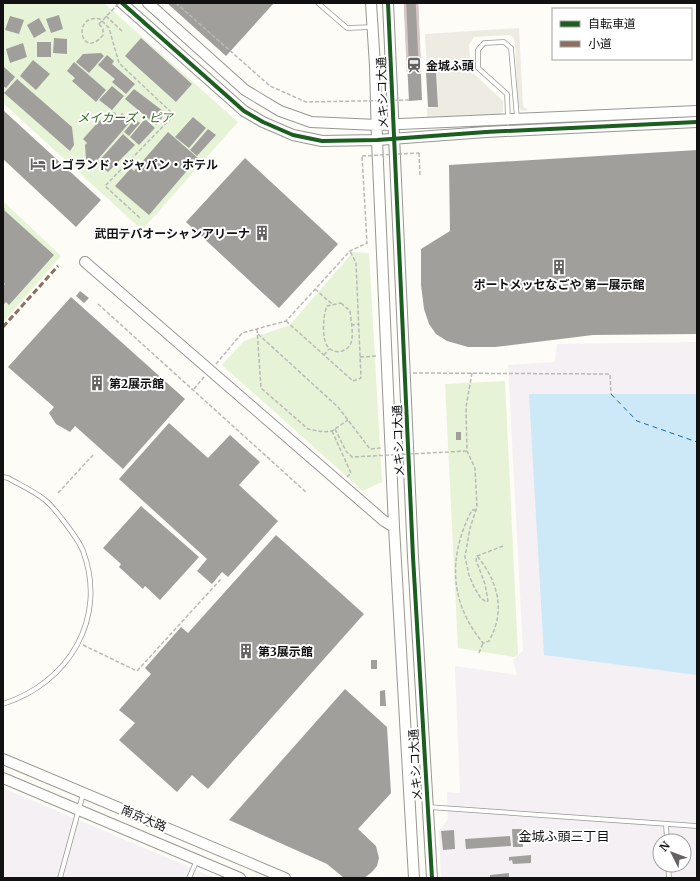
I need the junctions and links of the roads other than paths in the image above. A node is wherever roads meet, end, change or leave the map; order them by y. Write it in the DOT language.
graph roads {
  1 [pos="120,3"];
  2 [pos="148,3"];
  3 [pos="318,3"];
  4 [pos="371,3"];
  5 [pos="388,3"];
  6 [pos="373,27"];
  7 [pos="697,111"];
  8 [pos="512,119"];
  9 [pos="697,122"];
  10 [pos="394,124"];
  11 [pos="377,125"];
  12 [pos="394,138"];
  13 [pos="377,140"];
  14 [pos="85,262"];
  15 [pos="3,477"];
  16 [pos="394,527"];
  17 [pos="3,704"];
  18 [pos="3,759"];
  19 [pos="3,778"];
  20 [pos="83,792"];
  21 [pos="428,807"];
  22 [pos="78,809"];
  23 [pos="666,824"];
  24 [pos="697,826"];
  25 [pos="667,833"];
  26 [pos="197,859"];
  27 [pos="60,878"];
  28 [pos="189,878"];
  29 [pos="240,878"];
  30 [pos="285,878"];
  31 [pos="414,878"];
  32 [pos="432,878"];
  1 -- 13 [label="street"];
  2 -- 11 [label="street"];
  3 -- 6 [label="lane"];
  4 -- 6 [label="street, メキシコ大通"];
  5 -- 10 [label="street, メキシコ大通"];
  6 -- 11 [label="street, メキシコ大通"];
  7 -- 8 [label="street"];
  8 -- 8 [label="lane"];
  8 -- 10 [label="street"];
  9 -- 12 [label="street"];
  10 -- 11 [label="street"];
  10 -- 12 [label="street, メキシコ大通"];
  11 -- 13 [label="street, メキシコ大通"];
  12 -- 13 [label="street"];
  12 -- 21 [label="street, メキシコ大通"];
  13 -- 16 [label="street, メキシコ大通"];
  14 -- 16 [label="street"];
  15 -- 17 [label="lane"];
  16 -- 31 [label="street, メキシコ大通"];
  18 -- 20 [label="street, 南京大路"];
  19 -- 22 [label="street, 南京大路"];
  20 -- 22 [label="lane"];
  20 -- 30 [label="street, 南京大路"];
  21 -- 23 [label="lane"];
  21 -- 32 [label="street, メキシコ大通"];
  22 -- 26 [label="street, 南京大路"];
  22 -- 27 [label="lane"];
  23 -- 24 [label="lane"];
  23 -- 25 [label="lane"];
  26 -- 28 [label="lane"];
  26 -- 29 [label="street, 南京大路"];
}
